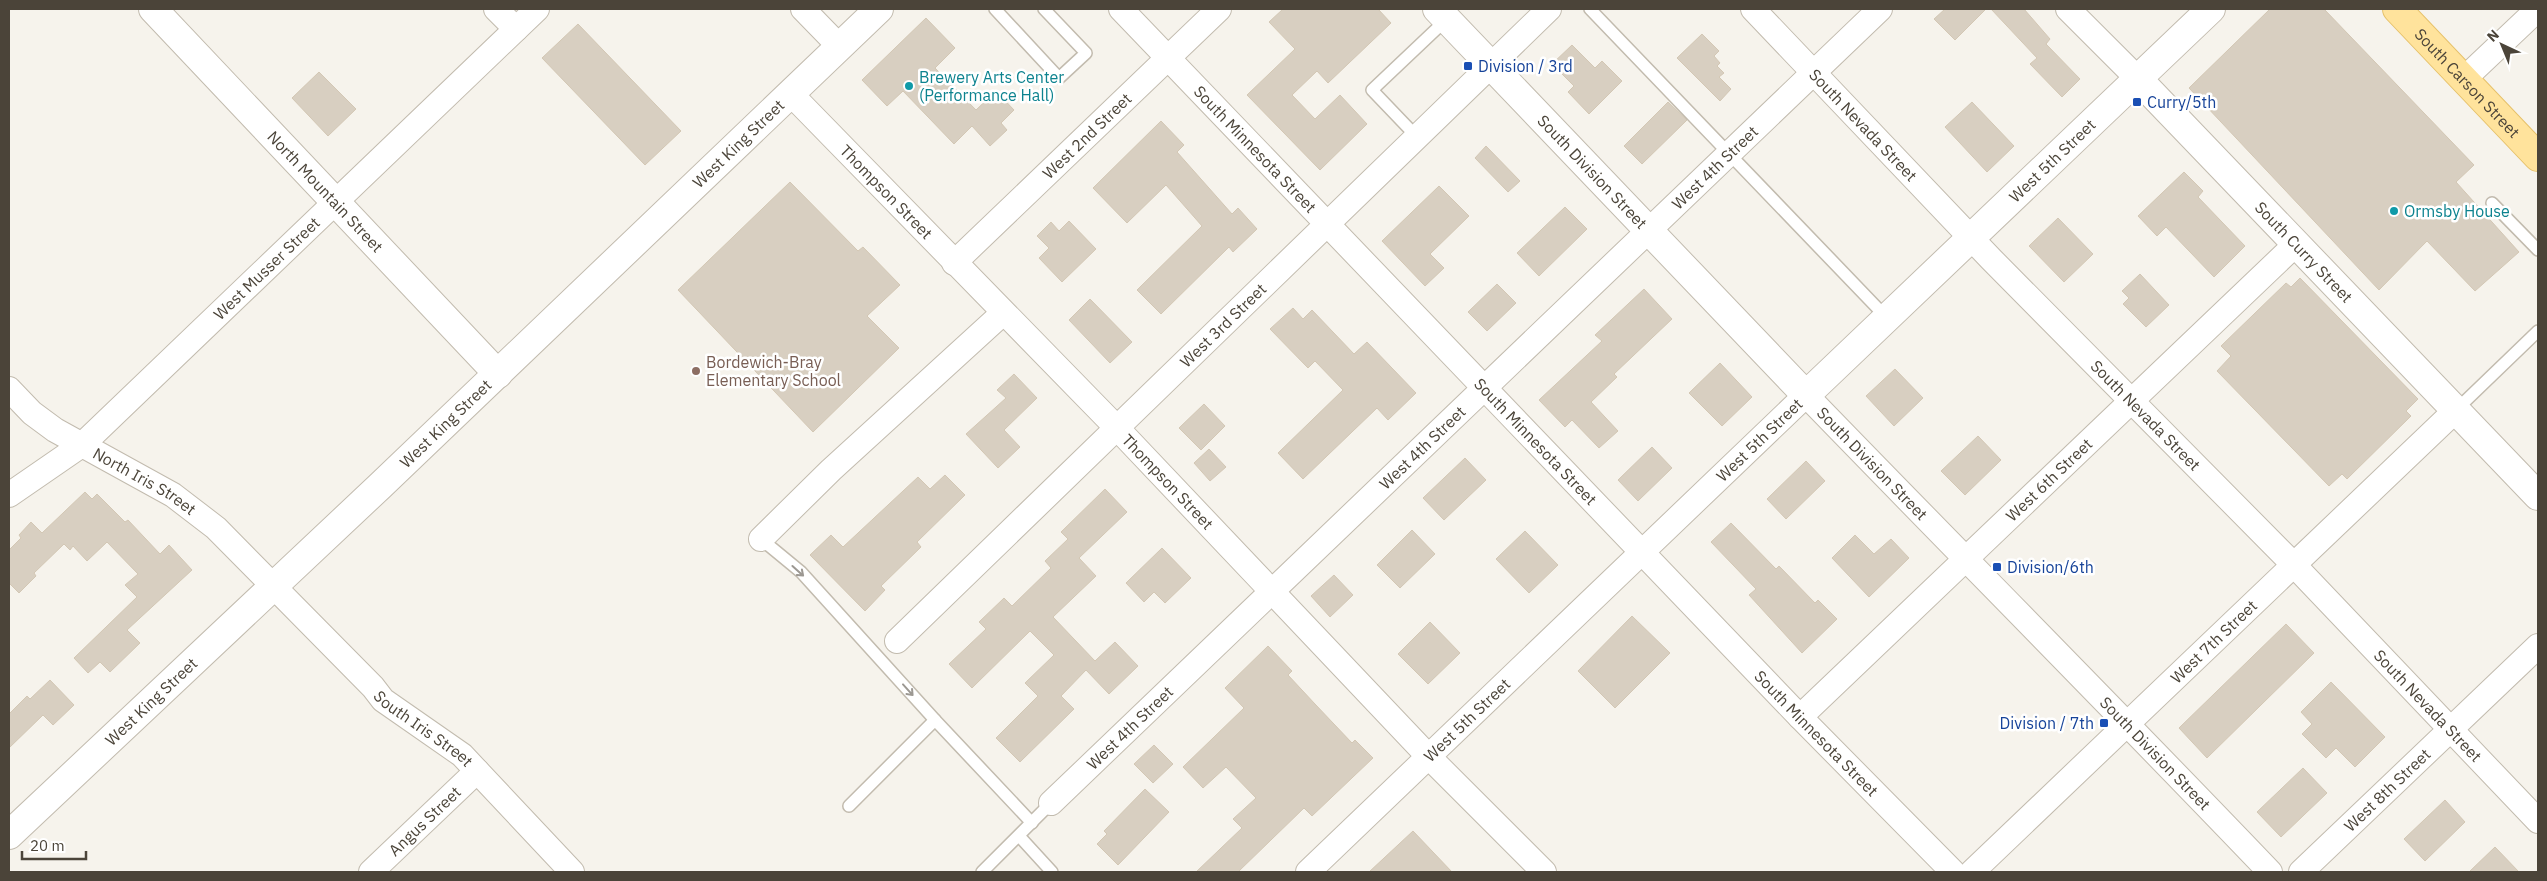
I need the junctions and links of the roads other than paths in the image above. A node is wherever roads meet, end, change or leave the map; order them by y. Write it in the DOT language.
graph roads {
  1 [pos="153,9"];
  2 [pos="496,9"];
  3 [pos="537,9"];
  4 [pos="803,9"];
  5 [pos="879,9"];
  6 [pos="995,9"];
  7 [pos="1044,9"];
  8 [pos="1121,9"];
  9 [pos="1219,9"];
  10 [pos="1549,9"];
  11 [pos="1590,9"];
  12 [pos="1753,9"];
  13 [pos="1880,9"];
  14 [pos="2068,9"];
  15 [pos="2211,9"];
  16 [pos="2397,9"];
  17 [pos="2538,9"];
  18 [pos="1442,14"];
  19 [pos="516,29"];
  20 [pos="839,46"];
  21 [pos="1167,58"];
  22 [pos="1491,65"];
  23 [pos="1814,72"];
  24 [pos="2137,78"];
  25 [pos="2464,79"];
  26 [pos="790,94"];
  27 [pos="1417,137"];
  28 [pos="1730,154"];
  29 [pos="2538,157"];
  30 [pos="337,201"];
  31 [pos="2492,203"];
  32 [pos="1328,224"];
  33 [pos="1649,231"];
  34 [pos="1970,237"];
  35 [pos="2297,243"];
  36 [pos="2538,250"];
  37 [pos="954,263"];
  38 [pos="1003,313"];
  39 [pos="1886,317"];
  40 [pos="2538,331"];
  41 [pos="498,374"];
  42 [pos="1484,388"];
  43 [pos="9,389"];
  44 [pos="1806,395"];
  45 [pos="2131,402"];
  46 [pos="2456,410"];
  47 [pos="1117,428"];
  48 [pos="83,444"];
  49 [pos="9,495"];
  50 [pos="2538,496"];
  51 [pos="761,539"];
  52 [pos="1642,552"];
  53 [pos="1965,560"];
  54 [pos="2293,564"];
  55 [pos="273,585"];
  56 [pos="1272,592"];
  57 [pos="897,641"];
  58 [pos="2538,646"];
  59 [pos="1800,717"];
  60 [pos="936,720"];
  61 [pos="2128,723"];
  62 [pos="2451,729"];
  63 [pos="1428,756"];
  64 [pos="477,771"];
  65 [pos="1051,803"];
  66 [pos="849,806"];
  67 [pos="2538,821"];
  68 [pos="1032,823"];
  69 [pos="9,835"];
  70 [pos="1019,836"];
  71 [pos="371,872"];
  72 [pos="572,872"];
  73 [pos="982,872"];
  74 [pos="1052,872"];
  75 [pos="1308,872"];
  76 [pos="1544,872"];
  77 [pos="1953,872"];
  78 [pos="1972,872"];
  79 [pos="2270,872"];
  80 [pos="2302,872"];
  1 -- 30 [label="street, North Mountain Street"];
  2 -- 19 [label="street"];
  3 -- 19 [label="street, West Musser Street"];
  4 -- 20 [label="street"];
  5 -- 20 [label="street, West King Street"];
  6 -- 7 [label="lane"];
  8 -- 21 [label="street, South Minnesota Street"];
  9 -- 21 [label="street, West 2nd Street"];
  10 -- 22 [label="street, West 3rd Street"];
  11 -- 28 [label="lane"];
  12 -- 23 [label="street, South Nevada Street"];
  13 -- 23 [label="street, West 4th Street"];
  14 -- 24 [label="street, South Curry Street"];
  15 -- 24 [label="street, West 5th Street"];
  16 -- 25 [label="main road, South Carson Street"];
  17 -- 25 [label="street"];
  18 -- 22 [label="street, South Division Street"];
  18 -- 27 [label="lane"];
  19 -- 30 [label="street, West Musser Street"];
  20 -- 26 [label="street, West King Street"];
  21 -- 32 [label="street, South Minnesota Street"];
  21 -- 37 [label="street, West 2nd Street"];
  22 -- 27 [label="street, West 3rd Street"];
  22 -- 33 [label="street, South Division Street"];
  23 -- 28 [label="street, West 4th Street"];
  23 -- 34 [label="street, South Nevada Street"];
  24 -- 34 [label="street, West 5th Street"];
  24 -- 35 [label="street, South Curry Street"];
  25 -- 29 [label="main road, South Carson Street"];
  26 -- 37 [label="street, Thompson Street"];
  26 -- 41 [label="street, West King Street"];
  27 -- 32 [label="street, West 3rd Street"];
  28 -- 33 [label="street, West 4th Street"];
  28 -- 39 [label="lane"];
  30 -- 41 [label="street, North Mountain Street"];
  30 -- 48 [label="street, West Musser Street"];
  31 -- 36 [label="lane"];
  32 -- 42 [label="street, South Minnesota Street"];
  32 -- 47 [label="street, West 3rd Street"];
  33 -- 42 [label="street, West 4th Street"];
  33 -- 44 [label="street, South Division Street"];
  34 -- 39 [label="street, West 5th Street"];
  34 -- 45 [label="street, South Nevada Street"];
  35 -- 45 [label="street, West 6th Street"];
  35 -- 46 [label="street, South Curry Street"];
  37 -- 38 [label="street, Thompson Street"];
  38 -- 47 [label="street, Thompson Street"];
  38 -- 51 [label="street"];
  39 -- 44 [label="street, West 5th Street"];
  40 -- 46 [label="lane"];
  41 -- 55 [label="street, West King Street"];
  42 -- 52 [label="street, South Minnesota Street"];
  42 -- 56 [label="street, West 4th Street"];
  43 -- 48 [label="street, North Iris Street"];
  44 -- 52 [label="street, West 5th Street"];
  44 -- 53 [label="street, South Division Street"];
  45 -- 53 [label="street, West 6th Street"];
  45 -- 54 [label="street, South Nevada Street"];
  46 -- 50 [label="street, South Curry Street"];
  46 -- 54 [label="street, West 7th Street"];
  47 -- 56 [label="street, Thompson Street"];
  47 -- 57 [label="street, West 3rd Street"];
  48 -- 49 [label="street, West Musser Street"];
  48 -- 55 [label="street, North Iris Street"];
  51 -- 60 [label="lane, one-way"];
  52 -- 59 [label="street, South Minnesota Street"];
  52 -- 63 [label="street, West 5th Street"];
  53 -- 59 [label="street, West 6th Street"];
  53 -- 61 [label="street, South Division Street"];
  54 -- 61 [label="street, West 7th Street"];
  54 -- 62 [label="street, South Nevada Street"];
  55 -- 64 [label="street, South Iris Street"];
  55 -- 69 [label="street, West King Street"];
  56 -- 63 [label="street, Thompson Street"];
  56 -- 65 [label="street, West 4th Street"];
  58 -- 62 [label="street, West 8th Street"];
  59 -- 77 [label="street, South Minnesota Street"];
  60 -- 66 [label="lane"];
  60 -- 68 [label="lane"];
  61 -- 78 [label="street, West 7th Street"];
  61 -- 79 [label="street, South Division Street"];
  62 -- 67 [label="street, South Nevada Street"];
  62 -- 80 [label="street, West 8th Street"];
  63 -- 75 [label="street, West 5th Street"];
  63 -- 76 [label="street, Thompson Street"];
  64 -- 71 [label="street, Angus Street"];
  64 -- 72 [label="street, South Iris Street"];
  65 -- 68 [label="lane"];
  68 -- 70 [label="lane"];
  70 -- 73 [label="lane"];
  70 -- 74 [label="lane"];
}
